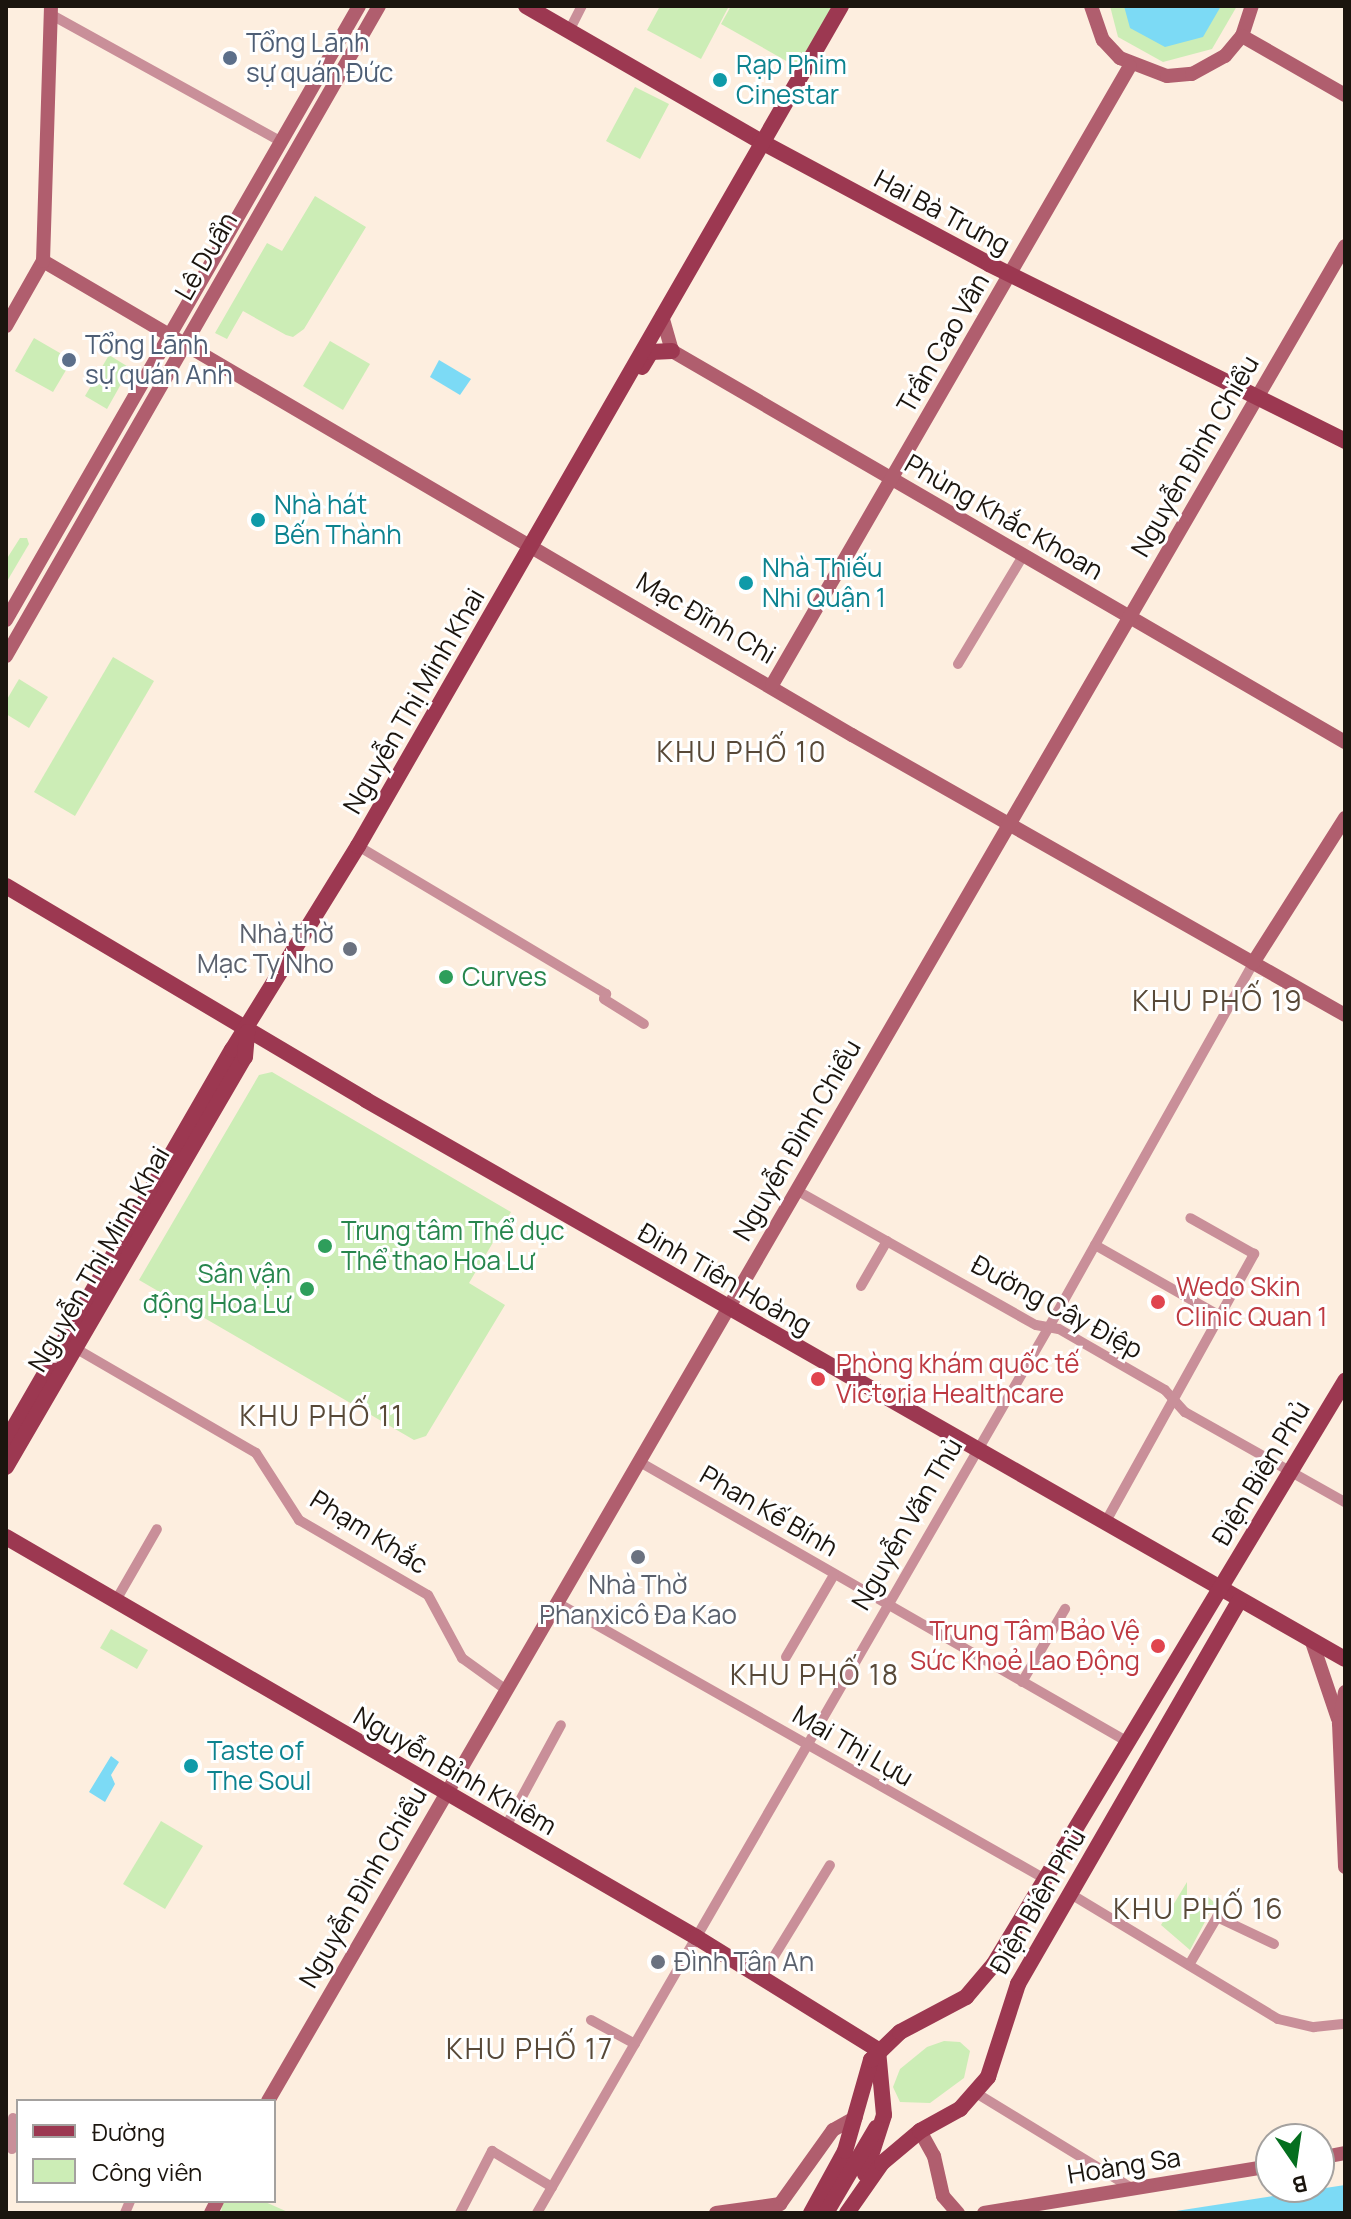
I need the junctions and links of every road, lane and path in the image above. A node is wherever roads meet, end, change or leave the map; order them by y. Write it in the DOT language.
graph roads {
  1 [pos="359,6"];
  2 [pos="379,6"];
  3 [pos="526,6"];
  4 [pos="582,6"];
  5 [pos="841,6"];
  6 [pos="1091,6"];
  7 [pos="1252,6"];
  8 [pos="51,10"];
  9 [pos="569,31"];
  10 [pos="1242,36"];
  11 [pos="329,58"];
  12 [pos="1130,66"];
  13 [pos="345,67"];
  14 [pos="1345,95"];
  15 [pos="760,141"];
  16 [pos="282,142"];
  17 [pos="298,150"];
  18 [pos="231,245"];
  19 [pos="1345,246"];
  20 [pos="43,261"];
  21 [pos="1009,275"];
  22 [pos="662,316"];
  23 [pos="6,326"];
  24 [pos="178,339"];
  25 [pos="672,351"];
  26 [pos="619,395"];
  27 [pos="1256,396"];
  28 [pos="1345,441"];
  29 [pos="891,479"];
  30 [pos="533,544"];
  31 [pos="1023,556"];
  32 [pos="1130,617"];
  33 [pos="6,620"];
  34 [pos="6,656"];
  35 [pos="958,664"];
  36 [pos="772,685"];
  37 [pos="1345,742"];
  38 [pos="1345,818"];
  39 [pos="1009,825"];
  40 [pos="358,846"];
  41 [pos="6,886"];
  42 [pos="1253,963"];
  43 [pos="1345,1015"];
  44 [pos="644,1024"];
  45 [pos="249,1028"];
  46 [pos="796,1190"];
  47 [pos="1190,1218"];
  48 [pos="887,1241"];
  49 [pos="1095,1245"];
  50 [pos="861,1286"];
  51 [pos="727,1308"];
  52 [pos="1218,1315"];
  53 [pos="1049,1327"];
  54 [pos="70,1345"];
  55 [pos="1345,1381"];
  56 [pos="1172,1399"];
  57 [pos="30,1412"];
  58 [pos="6,1441"];
  59 [pos="976,1451"];
  60 [pos="638,1461"];
  61 [pos="6,1467"];
  62 [pos="1290,1471"];
  63 [pos="1345,1502"];
  64 [pos="1105,1523"];
  65 [pos="157,1529"];
  66 [pos="6,1537"];
  67 [pos="834,1575"];
  68 [pos="1219,1590"];
  69 [pos="1239,1601"];
  70 [pos="115,1602"];
  71 [pos="556,1602"];
  72 [pos="888,1606"];
  73 [pos="1065,1609"];
  74 [pos="1197,1628"];
  75 [pos="1218,1640"];
  76 [pos="1312,1642"];
  77 [pos="786,1657"];
  78 [pos="1345,1659"];
  79 [pos="1022,1682"];
  80 [pos="505,1689"];
  81 [pos="1345,1692"];
  82 [pos="1339,1723"];
  83 [pos="561,1725"];
  84 [pos="1128,1742"];
  85 [pos="806,1744"];
  86 [pos="445,1793"];
  87 [pos="505,1828"];
  88 [pos="830,1865"];
  89 [pos="1345,1867"];
  90 [pos="1045,1879"];
  91 [pos="1069,1893"];
  92 [pos="696,1937"];
  93 [pos="1274,1944"];
  94 [pos="1189,1965"];
  95 [pos="762,1976"];
  96 [pos="591,2020"];
  97 [pos="1345,2024"];
  98 [pos="635,2044"];
  99 [pos="878,2050"];
  100 [pos="976,2093"];
  101 [pos="269,2099"];
  102 [pos="856,2117"];
  103 [pos="12,2118"];
  104 [pos="920,2131"];
  105 [pos="12,2149"];
  106 [pos="1255,2169"];
  107 [pos="552,2187"];
  108 [pos="1135,2190"];
  109 [pos="847,2197"];
  110 [pos="460,2213"];
  111 [pos="537,2213"];
  112 [pos="716,2213"];
  113 [pos="811,2213"];
  114 [pos="826,2213"];
  115 [pos="958,2213"];
  116 [pos="984,2213"];
  1 -- 11 [label="main road, Lê Duẩn"];
  2 -- 13 [label="main road, Lê Duẩn"];
  3 -- 9 [label="main road, Hai Bà Trưng"];
  4 -- 9 [label="street"];
  5 -- 15 [label="main road, Nguyễn Thị Minh Khai"];
  6 -- 12 [label="main road"];
  7 -- 10 [label="main road"];
  8 -- 16 [label="street"];
  8 -- 20 [label="main road"];
  9 -- 15 [label="main road, Hai Bà Trưng"];
  10 -- 12 [label="main road"];
  10 -- 14 [label="main road"];
  11 -- 13 [label="main road"];
  11 -- 16 [label="main road, Lê Duẩn"];
  12 -- 21 [label="main road, Trần Cao Vân"];
  13 -- 17 [label="main road, Lê Duẩn"];
  15 -- 21 [label="main road, Hai Bà Trưng"];
  15 -- 22 [label="main road, Nguyễn Thị Minh Khai"];
  16 -- 17 [label="main road"];
  16 -- 18 [label="main road, Lê Duẩn"];
  17 -- 18 [label="main road, Lê Duẩn"];
  18 -- 24 [label="main road, Lê Duẩn"];
  19 -- 27 [label="main road, Nguyễn Đình Chiểu"];
  20 -- 23 [label="main road"];
  20 -- 24 [label="main road, Mạc Đĩnh Chi"];
  21 -- 27 [label="main road, Hai Bà Trưng"];
  21 -- 29 [label="main road, Trần Cao Vân"];
  22 -- 25 [label="main road"];
  22 -- 26 [label="main road, Nguyễn Thị Minh Khai"];
  24 -- 30 [label="main road, Mạc Đĩnh Chi"];
  24 -- 33 [label="main road, Lê Duẩn"];
  24 -- 34 [label="main road, Lê Duẩn"];
  25 -- 26 [label="main road, Nguyễn Thị Minh Khai"];
  25 -- 29 [label="main road, Phùng Khắc Khoan"];
  26 -- 30 [label="main road, Nguyễn Thị Minh Khai"];
  27 -- 28 [label="main road, Hai Bà Trưng"];
  27 -- 32 [label="main road, Nguyễn Đình Chiểu"];
  29 -- 31 [label="main road, Phùng Khắc Khoan"];
  29 -- 36 [label="main road, Trần Cao Vân"];
  30 -- 36 [label="main road, Mạc Đĩnh Chi"];
  30 -- 40 [label="main road, Nguyễn Thị Minh Khai"];
  31 -- 32 [label="main road, Phùng Khắc Khoan"];
  31 -- 35 [label="street"];
  32 -- 37 [label="main road, Phùng Khắc Khoan"];
  32 -- 39 [label="main road, Nguyễn Đình Chiểu"];
  36 -- 39 [label="main road, Mạc Đĩnh Chi"];
  38 -- 42 [label="main road, Nguyễn Văn Thủ"];
  39 -- 42 [label="main road, Mạc Đĩnh Chi"];
  39 -- 46 [label="main road, Nguyễn Đình Chiểu"];
  40 -- 44 [label="street"];
  40 -- 45 [label="main road, Nguyễn Thị Minh Khai"];
  41 -- 45 [label="main road, Đinh Tiên Hoàng"];
  42 -- 43 [label="main road, Mạc Đĩnh Chi"];
  42 -- 49 [label="street, Nguyễn Văn Thủ"];
  45 -- 51 [label="main road, Đinh Tiên Hoàng"];
  45 -- 54 [label="main road, Nguyễn Thị Minh Khai"];
  46 -- 48 [label="street, Đường Cây Điệp"];
  46 -- 51 [label="main road, Nguyễn Đình Chiểu"];
  47 -- 52 [label="street"];
  48 -- 50 [label="street"];
  48 -- 53 [label="street, Đường Cây Điệp"];
  49 -- 52 [label="street"];
  49 -- 53 [label="street, Nguyễn Văn Thủ"];
  51 -- 59 [label="main road, Đinh Tiên Hoàng"];
  51 -- 60 [label="main road, Nguyễn Đình Chiểu"];
  52 -- 56 [label="street"];
  53 -- 56 [label="street, Đường Cây Điệp"];
  53 -- 59 [label="street, Nguyễn Văn Thủ"];
  54 -- 57 [label="main road, Nguyễn Thị Minh Khai"];
  54 -- 80 [label="street, Phạm Khắc"];
  55 -- 62 [label="main road, Điện Biên Phủ"];
  56 -- 62 [label="street, Đường Cây Điệp"];
  56 -- 64 [label="street"];
  57 -- 58 [label="main road, Nguyễn Thị Minh Khai"];
  57 -- 61 [label="main road, Nguyễn Thị Minh Khai"];
  59 -- 64 [label="main road, Đinh Tiên Hoàng"];
  59 -- 72 [label="street, Nguyễn Văn Thủ"];
  60 -- 67 [label="street, Phan Kế Bính"];
  60 -- 71 [label="main road, Nguyễn Đình Chiểu"];
  62 -- 63 [label="street, Đường Cây Điệp"];
  62 -- 68 [label="main road, Điện Biên Phủ"];
  64 -- 68 [label="main road, Đinh Tiên Hoàng"];
  65 -- 70 [label="street"];
  66 -- 70 [label="main road, Nguyễn Bỉnh Khiêm"];
  67 -- 72 [label="street, Phan Kế Bính"];
  67 -- 77 [label="street"];
  68 -- 69 [label="main road, Đinh Tiên Hoàng"];
  68 -- 74 [label="main road, Ðiện Biên Phủ"];
  69 -- 75 [label="main road, Ðiện Biên Phủ"];
  69 -- 76 [label="main road, Đinh Tiên Hoàng"];
  70 -- 86 [label="main road, Nguyễn Bỉnh Khiêm"];
  71 -- 80 [label="main road, Nguyễn Đình Chiểu"];
  71 -- 85 [label="street, Mai Thị Lựu"];
  72 -- 79 [label="street, Phan Kế Bính"];
  72 -- 85 [label="street, Nguyễn Văn Thủ"];
  73 -- 79 [label="street"];
  74 -- 75 [label="main road"];
  74 -- 84 [label="main road, Ðiện Biên Phủ"];
  75 -- 91 [label="main road, Ðiện Biên Phủ"];
  76 -- 78 [label="main road, Đinh Tiên Hoàng"];
  76 -- 82 [label="main road"];
  79 -- 84 [label="street, Phan Kế Bính"];
  80 -- 86 [label="main road, Nguyễn Đình Chiểu"];
  81 -- 82 [label="main road"];
  82 -- 89 [label="main road"];
  83 -- 87 [label="street"];
  84 -- 90 [label="main road, Ðiện Biên Phủ"];
  85 -- 90 [label="street, Mai Thị Lựu"];
  85 -- 92 [label="street, Nguyễn Văn Thủ"];
  86 -- 87 [label="main road, Nguyễn Bỉnh Khiêm"];
  86 -- 101 [label="main road, Nguyễn Đình Chiểu"];
  87 -- 92 [label="main road, Nguyễn Bỉnh Khiêm"];
  88 -- 95 [label="street"];
  90 -- 99 [label="main road, Ðiện Biên Phủ"];
  91 -- 94 [label="street"];
  91 -- 100 [label="main road, Ðiện Biên Phủ"];
  92 -- 95 [label="main road, Nguyễn Bỉnh Khiêm"];
  92 -- 98 [label="street, Nguyễn Văn Thủ"];
  93 -- 94 [label="street"];
  94 -- 97 [label="street"];
  95 -- 99 [label="main road, Nguyễn Bỉnh Khiêm"];
  96 -- 98 [label="street"];
  98 -- 107 [label="street, Nguyễn Văn Thủ"];
  99 -- 102 [label="main road"];
  99 -- 109 [label="main road"];
  100 -- 104 [label="main road, Ðiện Biên Phủ"];
  100 -- 108 [label="street"];
  102 -- 109 [label="main road"];
  102 -- 112 [label="main road"];
  103 -- 105 [label="street"];
  104 -- 109 [label="main road, Ðiện Biên Phủ"];
  104 -- 115 [label="main road"];
  106 -- 108 [label="main road, Hoàng Sa"];
  107 -- 110 [label="street"];
  107 -- 111 [label="street, Nguyễn Văn Thủ"];
  108 -- 116 [label="main road, Hoàng Sa"];
  109 -- 113 [label="main road"];
  109 -- 114 [label="main road"];
}
